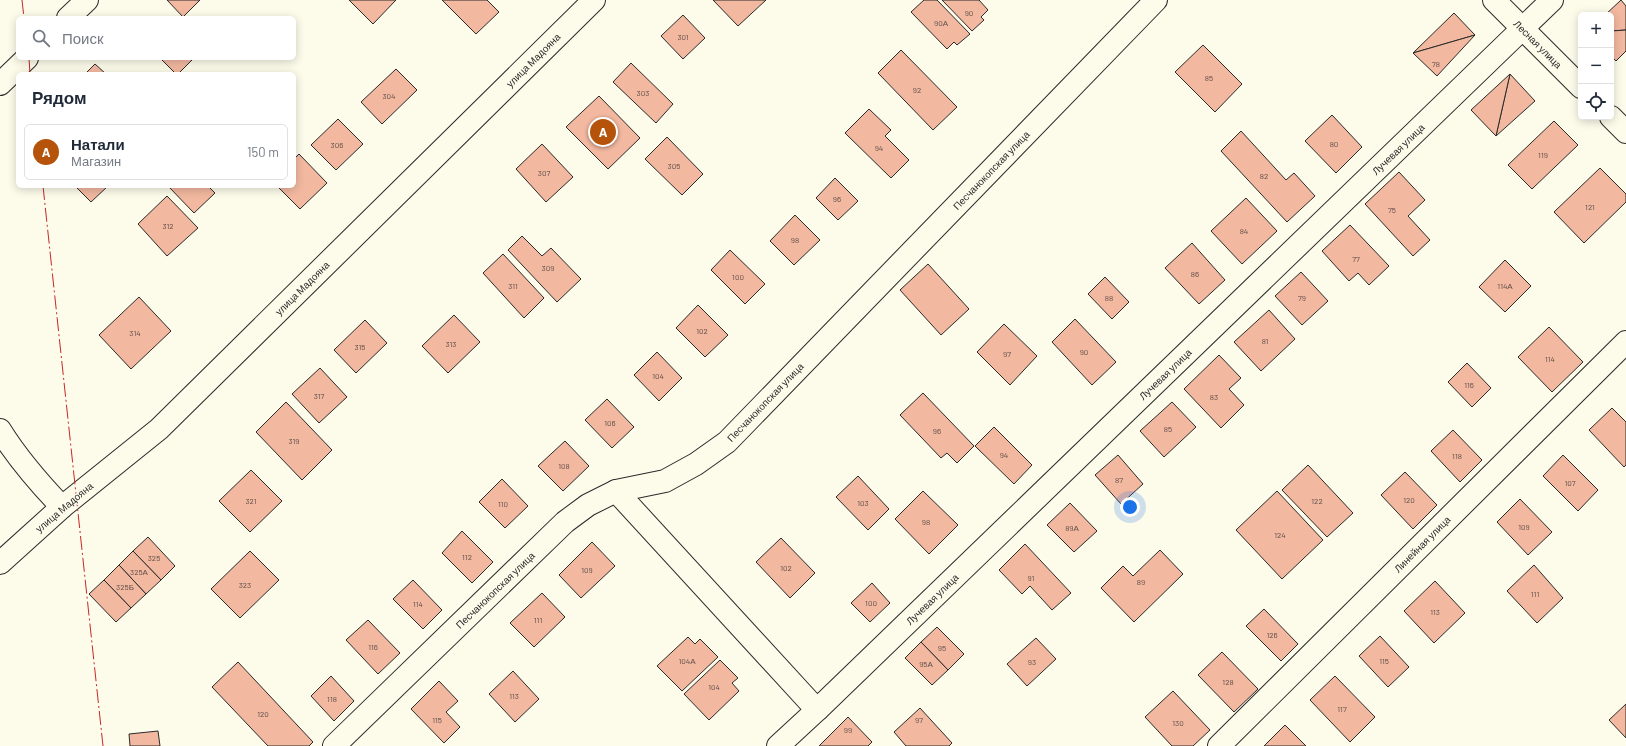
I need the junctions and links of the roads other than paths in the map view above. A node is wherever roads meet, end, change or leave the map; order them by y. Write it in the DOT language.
graph roads {
  1 [pos="87,0"];
  2 [pos="594,0"];
  3 [pos="1156,0"];
  4 [pos="1494,0"];
  5 [pos="1552,0"];
  6 [pos="70,16"];
  7 [pos="1522,29"];
  8 [pos="25,60"];
  9 [pos="0,84"];
  10 [pos="1578,84"];
  11 [pos="1614,120"];
  12 [pos="1626,132"];
  13 [pos="1626,342"];
  14 [pos="0,430"];
  15 [pos="616,491"];
  16 [pos="62,507"];
  17 [pos="0,563"];
  18 [pos="817,710"];
  19 [pos="334,746"];
  20 [pos="778,746"];
  21 [pos="1218,746"];
  1 -- 6 [label="street"];
  2 -- 16 [label="street, улица Мадояна"];
  3 -- 15 [label="street, Песчанокопская улица"];
  4 -- 7 [label="street, Лесная улица"];
  5 -- 7 [label="street, Лучевая улица"];
  7 -- 10 [label="street, Лесная улица"];
  7 -- 18 [label="street, Лучевая улица"];
  8 -- 9 [label="street"];
  11 -- 12 [label="street"];
  13 -- 21 [label="street, Линейная улица"];
  14 -- 16 [label="street"];
  15 -- 18 [label="street"];
  15 -- 19 [label="street, Песчанокопская улица"];
  16 -- 17 [label="street, улица Мадояна"];
  18 -- 20 [label="street, Лучевая улица"];
}
